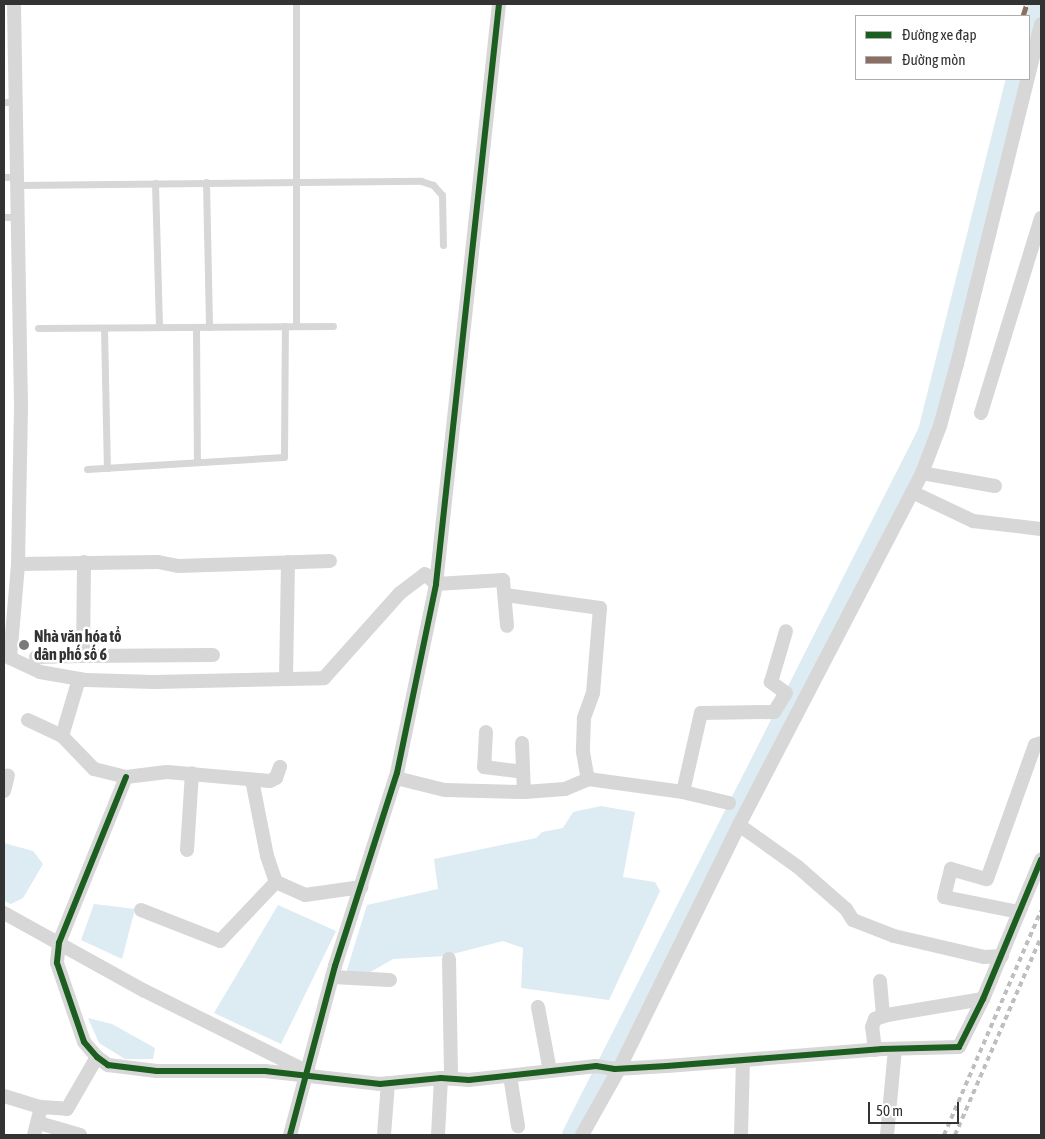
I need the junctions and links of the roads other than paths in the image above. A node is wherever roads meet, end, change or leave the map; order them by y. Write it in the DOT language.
graph roads {
  1 [pos="14,4"];
  2 [pos="296,4"];
  3 [pos="499,4"];
  4 [pos="1041,24"];
  5 [pos="1030,68"];
  6 [pos="1027,80"];
  7 [pos="10,102"];
  8 [pos="13,179"];
  9 [pos="296,181"];
  10 [pos="206,182"];
  11 [pos="155,183"];
  12 [pos="11,217"];
  13 [pos="1041,218"];
  14 [pos="443,245"];
  15 [pos="285,326"];
  16 [pos="296,326"];
  17 [pos="333,326"];
  18 [pos="159,327"];
  19 [pos="196,327"];
  20 [pos="209,327"];
  21 [pos="38,328"];
  22 [pos="104,328"];
  23 [pos="981,413"];
  24 [pos="197,461"];
  25 [pos="107,468"];
  26 [pos="87,469"];
  27 [pos="922,473"];
  28 [pos="995,486"];
  29 [pos="912,492"];
  30 [pos="1041,529"];
  31 [pos="84,562"];
  32 [pos="288,562"];
  33 [pos="330,562"];
  34 [pos="18,564"];
  35 [pos="436,584"];
  36 [pos="505,596"];
  37 [pos="507,626"];
  38 [pos="786,631"];
  39 [pos="213,655"];
  40 [pos="36,656"];
  41 [pos="83,656"];
  42 [pos="7,660"];
  43 [pos="286,678"];
  44 [pos="79,679"];
  45 [pos="28,720"];
  46 [pos="486,732"];
  47 [pos="62,736"];
  48 [pos="522,743"];
  49 [pos="1041,743"];
  50 [pos="280,767"];
  51 [pos="523,772"];
  52 [pos="192,773"];
  53 [pos="8,775"];
  54 [pos="126,777"];
  55 [pos="396,778"];
  56 [pos="588,779"];
  57 [pos="252,780"];
  58 [pos="4,791"];
  59 [pos="524,792"];
  60 [pos="683,792"];
  61 [pos="729,804"];
  62 [pos="740,825"];
  63 [pos="187,850"];
  64 [pos="1041,860"];
  65 [pos="276,882"];
  66 [pos="361,887"];
  67 [pos="141,910"];
  68 [pos="1019,912"];
  69 [pos="4,913"];
  70 [pos="59,943"];
  71 [pos="1002,956"];
  72 [pos="449,959"];
  73 [pos="332,978"];
  74 [pos="390,980"];
  75 [pos="880,981"];
  76 [pos="983,1000"];
  77 [pos="538,1007"];
  78 [pos="887,1016"];
  79 [pos="895,1048"];
  80 [pos="875,1050"];
  81 [pos="97,1057"];
  82 [pos="743,1061"];
  83 [pos="617,1069"];
  84 [pos="550,1071"];
  85 [pos="307,1074"];
  86 [pos="510,1076"];
  87 [pos="446,1078"];
  88 [pos="388,1083"];
  89 [pos="4,1096"];
  90 [pos="41,1107"];
  91 [pos="518,1126"];
  92 [pos="37,1129"];
  93 [pos="80,1135"];
  94 [pos="290,1135"];
  95 [pos="384,1135"];
  96 [pos="438,1135"];
  97 [pos="582,1135"];
  98 [pos="741,1135"];
  99 [pos="887,1135"];
  1 -- 7 [label="street"];
  2 -- 9 [label="lane"];
  3 -- 35 [label="street"];
  4 -- 5 [label="street"];
  6 -- 27 [label="street"];
  7 -- 8 [label="street"];
  8 -- 11 [label="lane"];
  8 -- 12 [label="street"];
  9 -- 10 [label="lane"];
  9 -- 14 [label="lane"];
  9 -- 16 [label="lane"];
  10 -- 11 [label="lane"];
  10 -- 20 [label="lane"];
  11 -- 18 [label="lane"];
  12 -- 34 [label="street"];
  13 -- 23 [label="street"];
  15 -- 16 [label="lane"];
  15 -- 20 [label="lane"];
  15 -- 24 [label="lane"];
  16 -- 17 [label="lane"];
  18 -- 19 [label="lane"];
  18 -- 22 [label="lane"];
  19 -- 20 [label="lane"];
  19 -- 24 [label="lane"];
  21 -- 22 [label="lane"];
  22 -- 25 [label="lane"];
  24 -- 25 [label="lane"];
  25 -- 26 [label="lane"];
  27 -- 28 [label="street"];
  27 -- 29 [label="street"];
  29 -- 30 [label="street"];
  29 -- 62 [label="street"];
  31 -- 32 [label="street"];
  31 -- 34 [label="street"];
  31 -- 41 [label="street"];
  32 -- 33 [label="street"];
  32 -- 43 [label="street"];
  34 -- 42 [label="street"];
  35 -- 36 [label="street"];
  35 -- 43 [label="street"];
  35 -- 55 [label="street"];
  36 -- 37 [label="street"];
  36 -- 56 [label="street"];
  38 -- 60 [label="street"];
  39 -- 41 [label="street"];
  40 -- 41 [label="street"];
  42 -- 44 [label="street"];
  43 -- 44 [label="street"];
  44 -- 47 [label="street"];
  45 -- 47 [label="street"];
  46 -- 51 [label="street"];
  47 -- 54 [label="street"];
  48 -- 51 [label="street"];
  49 -- 68 [label="street"];
  50 -- 57 [label="street"];
  51 -- 59 [label="street"];
  52 -- 54 [label="street"];
  52 -- 57 [label="street"];
  52 -- 63 [label="street"];
  53 -- 58 [label="street"];
  54 -- 70 [label="street"];
  55 -- 59 [label="street"];
  55 -- 66 [label="street"];
  56 -- 59 [label="street"];
  56 -- 60 [label="street"];
  57 -- 65 [label="street"];
  60 -- 61 [label="street"];
  62 -- 71 [label="street"];
  62 -- 83 [label="street"];
  64 -- 68 [label="street"];
  65 -- 66 [label="street"];
  65 -- 67 [label="street"];
  66 -- 73 [label="street"];
  68 -- 71 [label="street"];
  69 -- 70 [label="street"];
  70 -- 81 [label="street"];
  70 -- 85 [label="street"];
  71 -- 76 [label="street"];
  72 -- 87 [label="street"];
  73 -- 74 [label="street"];
  73 -- 85 [label="street"];
  75 -- 78 [label="street"];
  76 -- 78 [label="street"];
  76 -- 79 [label="street"];
  77 -- 84 [label="street"];
  78 -- 80 [label="street"];
  79 -- 80 [label="street"];
  79 -- 99 [label="street"];
  80 -- 82 [label="street"];
  81 -- 85 [label="street"];
  81 -- 90 [label="street"];
  82 -- 83 [label="street"];
  82 -- 98 [label="street"];
  83 -- 84 [label="street"];
  83 -- 97 [label="street"];
  84 -- 86 [label="street"];
  85 -- 88 [label="street"];
  85 -- 94 [label="street"];
  86 -- 87 [label="street"];
  86 -- 91 [label="street"];
  87 -- 88 [label="street"];
  87 -- 96 [label="street"];
  88 -- 95 [label="street"];
  89 -- 90 [label="street"];
  90 -- 92 [label="street"];
  92 -- 93 [label="street"];
}
